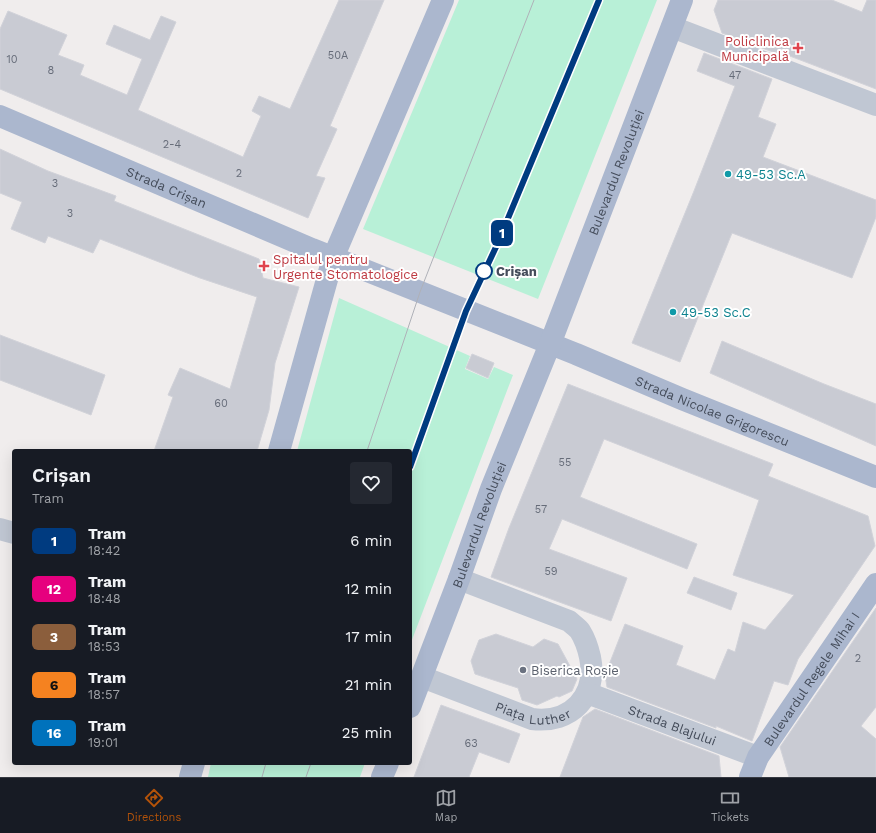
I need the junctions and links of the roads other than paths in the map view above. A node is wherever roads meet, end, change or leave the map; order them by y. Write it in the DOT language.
graph roads {
  1 [pos="443,0"];
  2 [pos="682,0"];
  3 [pos="672,27"];
  4 [pos="876,105"];
  5 [pos="0,116"];
  6 [pos="333,258"];
  7 [pos="550,344"];
  8 [pos="280,449"];
  9 [pos="876,477"];
  10 [pos="0,528"];
  11 [pos="12,532"];
  12 [pos="459,579"];
  13 [pos="876,584"];
  14 [pos="422,677"];
  15 [pos="587,692"];
  16 [pos="412,702"];
  17 [pos="758,757"];
  18 [pos="193,765"];
  19 [pos="387,765"];
  20 [pos="190,777"];
  21 [pos="382,777"];
  22 [pos="750,777"];
  1 -- 6 [label="main road"];
  2 -- 3 [label="main road, Bulevardul Revoluției"];
  3 -- 4 [label="street"];
  3 -- 7 [label="main road, Bulevardul Revoluției"];
  5 -- 6 [label="main road, Strada Crișan"];
  6 -- 7 [label="main road"];
  6 -- 8 [label="main road"];
  7 -- 9 [label="main road, Strada Nicolae Grigorescu"];
  7 -- 12 [label="main road, Bulevardul Revoluției"];
  10 -- 11 [label="street"];
  12 -- 14 [label="main road, Bulevardul Revoluției"];
  12 -- 15 [label="street, Piața Luther"];
  13 -- 17 [label="main road, Bulevardul Regele Mihai I"];
  14 -- 15 [label="street, Piața Luther"];
  14 -- 16 [label="main road, Bulevardul Revoluției"];
  15 -- 17 [label="street, Strada Blajului"];
  17 -- 22 [label="main road, Bulevardul Regele Mihai I"];
  18 -- 20 [label="main road"];
  19 -- 21 [label="main road"];
}
